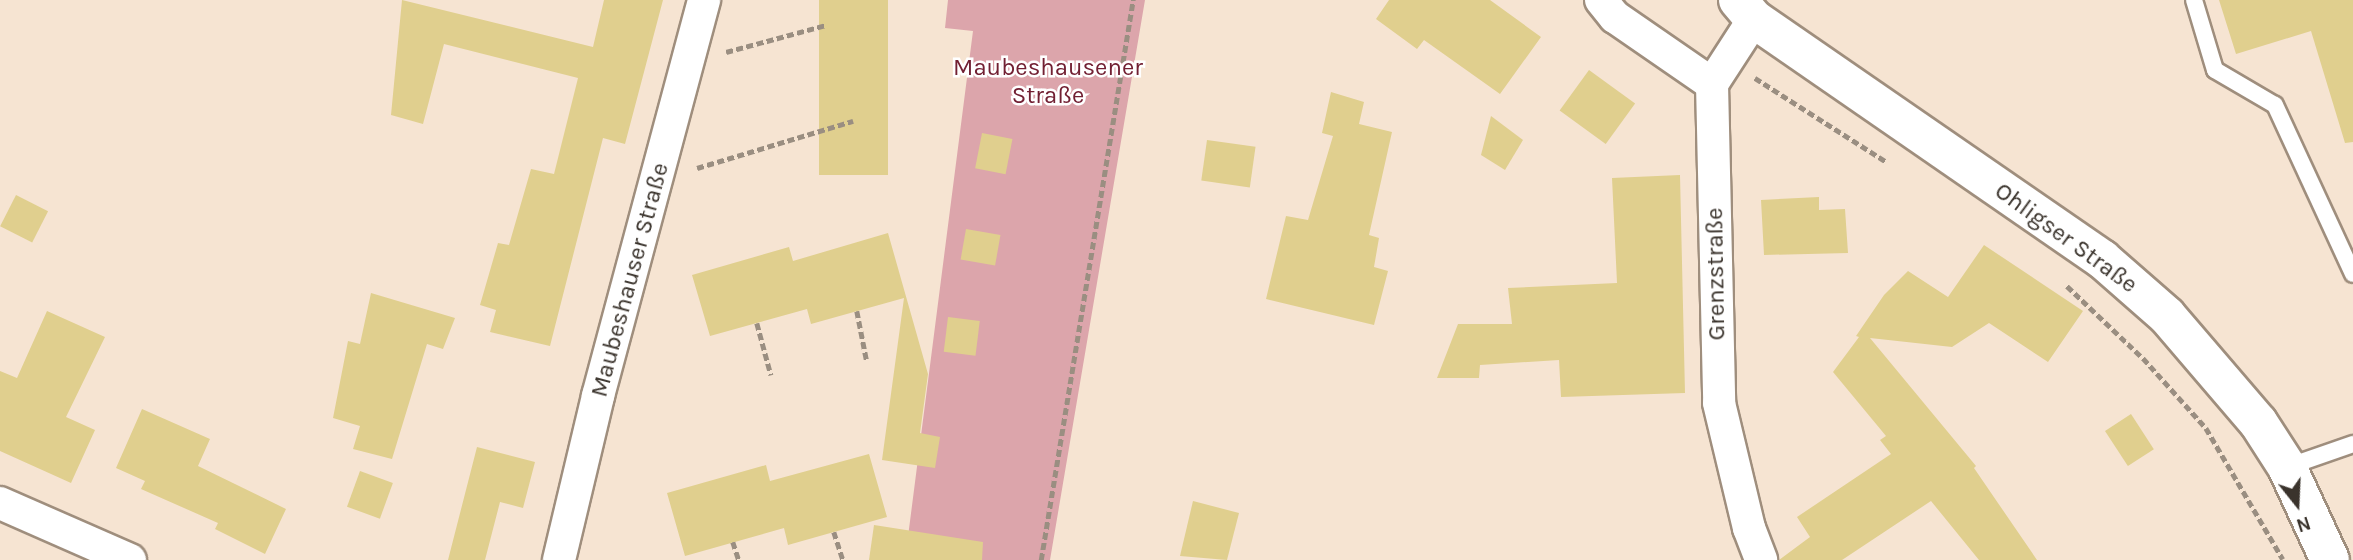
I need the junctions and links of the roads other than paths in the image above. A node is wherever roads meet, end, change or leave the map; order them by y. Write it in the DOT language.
graph roads {
  1 [pos="704,0"];
  2 [pos="1601,0"];
  3 [pos="2194,0"];
  4 [pos="1746,9"];
  5 [pos="1719,72"];
  6 [pos="2353,274"];
  7 [pos="2353,444"];
  8 [pos="2287,467"];
  9 [pos="0,503"];
  10 [pos="130,560"];
  11 [pos="559,560"];
  12 [pos="1761,560"];
  13 [pos="2330,560"];
  1 -- 11 [label="street, Maubeshauser Straße"];
  2 -- 5 [label="street"];
  3 -- 6 [label="lane"];
  4 -- 5 [label="street"];
  4 -- 8 [label="main road, Ohligser Straße"];
  5 -- 12 [label="street, Grenzstraße"];
  7 -- 8 [label="lane"];
  8 -- 13 [label="main road, Ohligser Straße"];
  9 -- 10 [label="street"];
}
